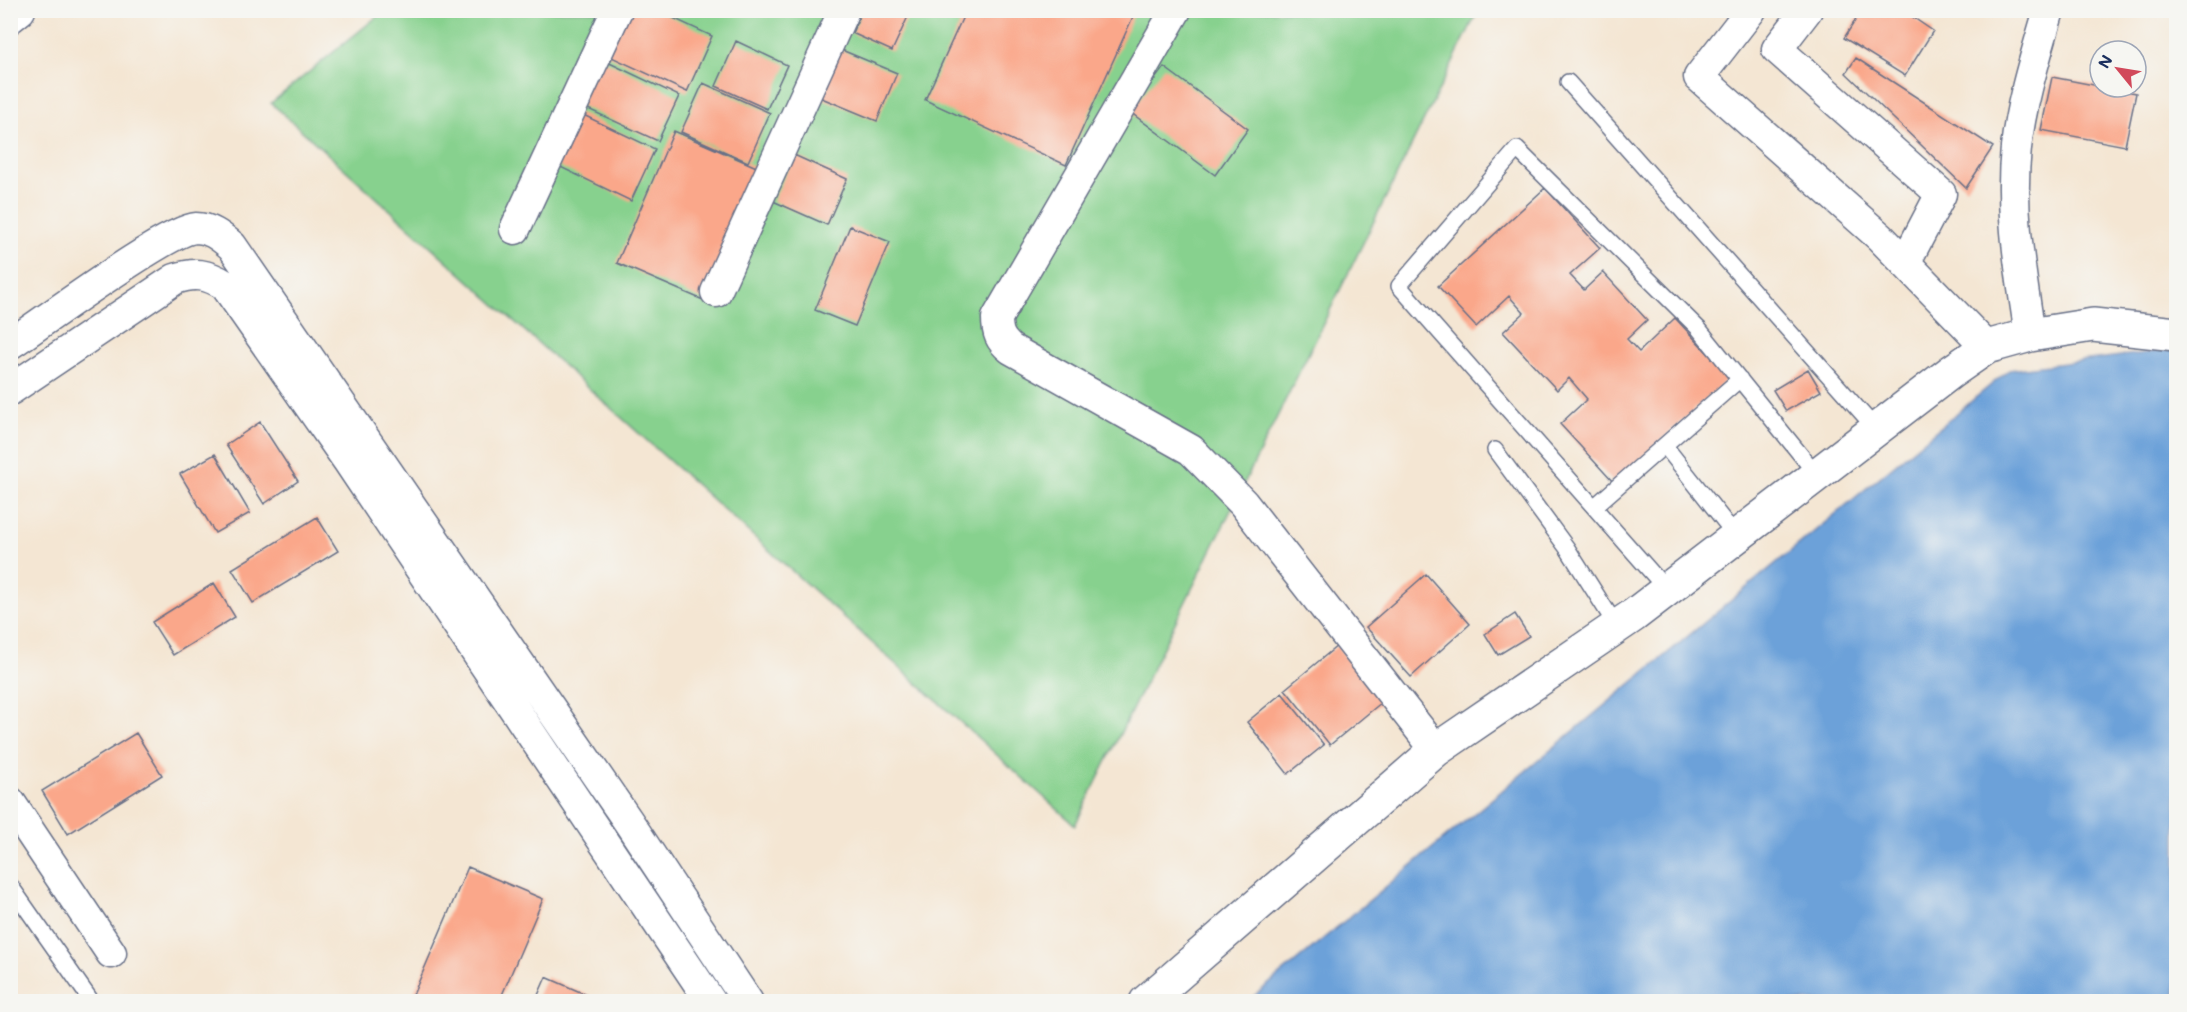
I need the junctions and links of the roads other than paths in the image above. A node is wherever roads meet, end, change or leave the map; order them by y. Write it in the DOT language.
graph roads {
  1 [pos="20,10"];
  2 [pos="616,10"];
  3 [pos="844,10"];
  4 [pos="1176,10"];
  5 [pos="1751,10"];
  6 [pos="1807,10"];
  7 [pos="2049,10"];
  8 [pos="10,18"];
  9 [pos="1568,82"];
  10 [pos="515,229"];
  11 [pos="1905,263"];
  12 [pos="716,292"];
  13 [pos="2176,334"];
  14 [pos="2030,335"];
  15 [pos="10,344"];
  16 [pos="1987,347"];
  17 [pos="1740,379"];
  18 [pos="10,390"];
  19 [pos="1876,429"];
  20 [pos="1665,446"];
  21 [pos="1495,450"];
  22 [pos="1817,474"];
  23 [pos="1594,507"];
  24 [pos="1736,536"];
  25 [pos="1667,591"];
  26 [pos="1617,627"];
  27 [pos="1436,750"];
  28 [pos="10,802"];
  29 [pos="10,885"];
  30 [pos="111,953"];
  31 [pos="92,1002"];
  32 [pos="711,1002"];
  33 [pos="748,1002"];
  34 [pos="1146,1002"];
  1 -- 8 [label="street"];
  2 -- 10 [label="street"];
  3 -- 12 [label="street"];
  4 -- 27 [label="street"];
  5 -- 11 [label="street"];
  6 -- 11 [label="street"];
  7 -- 14 [label="street"];
  9 -- 19 [label="lane"];
  11 -- 16 [label="street"];
  13 -- 14 [label="street"];
  14 -- 16 [label="street"];
  15 -- 33 [label="street"];
  16 -- 19 [label="street"];
  17 -- 20 [label="lane"];
  17 -- 22 [label="lane"];
  17 -- 23 [label="lane"];
  18 -- 32 [label="street"];
  19 -- 22 [label="street"];
  20 -- 23 [label="lane"];
  20 -- 24 [label="lane"];
  21 -- 26 [label="lane"];
  22 -- 24 [label="street"];
  23 -- 25 [label="lane"];
  24 -- 25 [label="street"];
  25 -- 26 [label="street"];
  26 -- 27 [label="street"];
  27 -- 34 [label="street"];
  28 -- 30 [label="street"];
  29 -- 31 [label="lane"];
}
